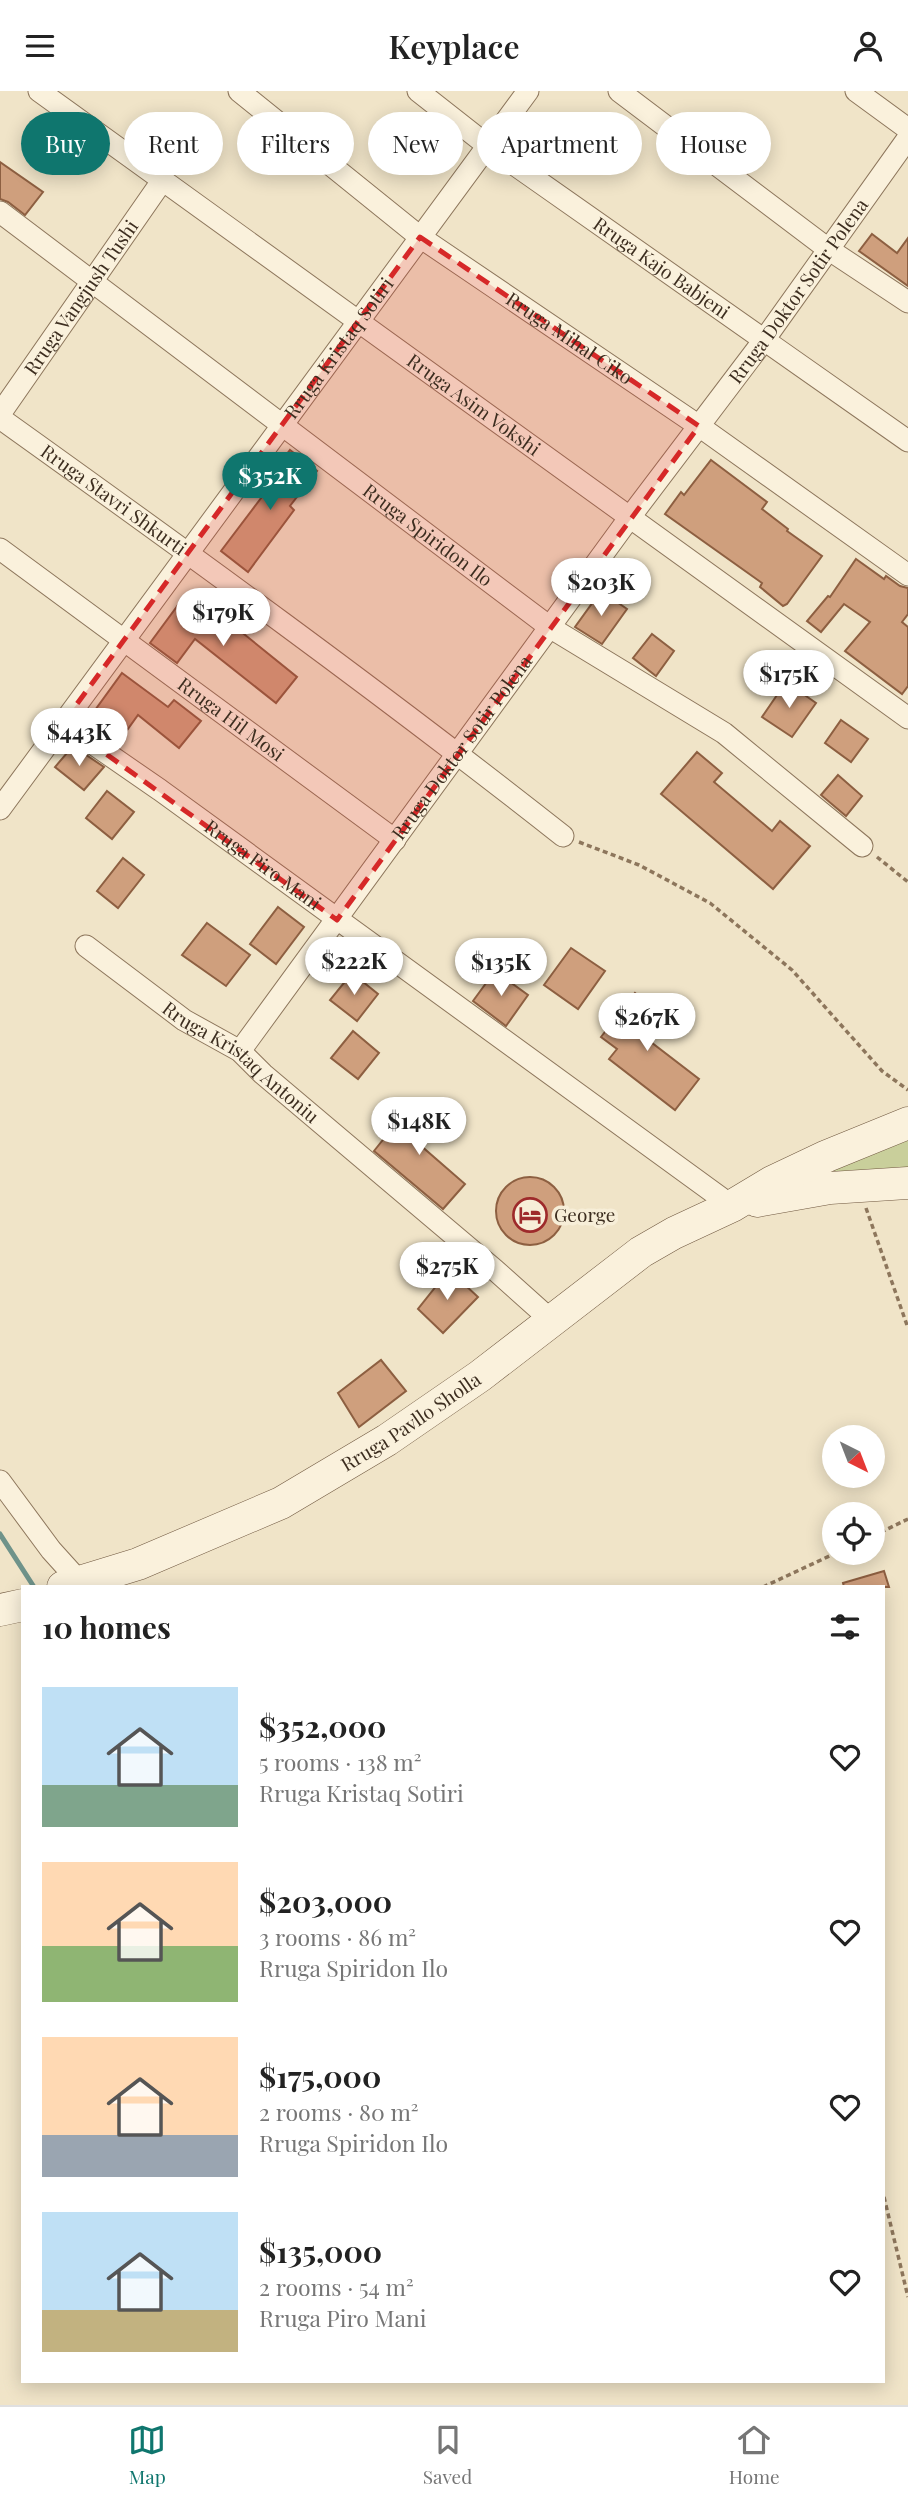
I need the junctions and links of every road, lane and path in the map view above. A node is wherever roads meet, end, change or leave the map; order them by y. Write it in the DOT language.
graph roads {
  1 [pos="39,91"];
  2 [pos="239,91"];
  3 [pos="418,91"];
  4 [pos="528,91"];
  5 [pos="619,91"];
  6 [pos="856,91"];
  7 [pos="513,112"];
  8 [pos="908,128"];
  9 [pos="477,137"];
  10 [pos="908,138"];
  11 [pos="477,161"];
  12 [pos="529,175"];
  13 [pos="162,181"];
  14 [pos="0,212"];
  15 [pos="421,237"];
  16 [pos="828,249"];
  17 [pos="93,282"];
  18 [pos="908,302"];
  19 [pos="357,322"];
  20 [pos="764,340"];
  21 [pos="0,416"];
  22 [pos="282,425"];
  23 [pos="699,426"];
  24 [pos="908,441"];
  25 [pos="630,517"];
  26 [pos="0,549"];
  27 [pos="188,553"];
  28 [pos="908,575"];
  29 [pos="551,628"];
  30 [pos="124,641"];
  31 [pos="908,718"];
  32 [pos="63,723"];
  33 [pos="458,754"];
  34 [pos="0,809"];
  35 [pos="562,836"];
  36 [pos="395,840"];
  37 [pos="862,846"];
  38 [pos="908,882"];
  39 [pos="337,920"];
  40 [pos="86,946"];
  41 [pos="240,1051"];
  42 [pos="908,1090"];
  43 [pos="908,1123"];
  44 [pos="908,1183"];
  45 [pos="858,1186"];
  46 [pos="732,1206"];
  47 [pos="552,1321"];
  48 [pos="908,1328"];
  49 [pos="0,1481"];
  50 [pos="908,1519"];
  51 [pos="885,1530"];
  52 [pos="822,1559"];
  53 [pos="116,1579"];
  54 [pos="71,1584"];
  55 [pos="767,1585"];
  56 [pos="885,2201"];
  57 [pos="908,2297"];
  1 -- 13 [label="street, Rruga Asim Vokshi"];
  2 -- 15 [label="street, Rruga Mihal Ciko"];
  3 -- 9 [label="street, Rruga Kajo Babjeni"];
  4 -- 7 [label="street, Rruga Kristaq Sotiri"];
  5 -- 16 [label="street"];
  6 -- 8 [label="street"];
  10 -- 16 [label="street, Rruga Doktor Sotir Polena"];
  11 -- 15 [label="street, Rruga Kristaq Sotiri"];
  12 -- 20 [label="street, Rruga Kajo Babjeni"];
  13 -- 17 [label="street, Rruga Vangjush Tushi"];
  13 -- 19 [label="street, Rruga Asim Vokshi"];
  14 -- 17 [label="street, Rruga Spiridon Ilo"];
  15 -- 19 [label="street, Rruga Kristaq Sotiri"];
  15 -- 23 [label="street, Rruga Mihal Ciko"];
  16 -- 18 [label="street"];
  16 -- 20 [label="street, Rruga Doktor Sotir Polena"];
  17 -- 21 [label="street, Rruga Vangjush Tushi"];
  17 -- 22 [label="street, Rruga Spiridon Ilo"];
  19 -- 22 [label="street, Rruga Kristaq Sotiri"];
  19 -- 25 [label="street, Rruga Asim Vokshi"];
  20 -- 23 [label="street, Rruga Doktor Sotir Polena"];
  20 -- 24 [label="street, Rruga Kajo Babjeni"];
  21 -- 27 [label="street, Rruga Stavri Shkurti"];
  22 -- 27 [label="street, Rruga Kristaq Sotiri"];
  22 -- 29 [label="street, Rruga Spiridon Ilo"];
  23 -- 25 [label="street, Rruga Doktor Sotir Polena"];
  23 -- 28 [label="street, Rruga Mihal Ciko"];
  25 -- 29 [label="street, Rruga Doktor Sotir Polena"];
  25 -- 31 [label="street, Rruga Asim Vokshi"];
  26 -- 30 [label="street, Rruga Hil Mosi"];
  27 -- 30 [label="street, Rruga Kristaq Sotiri"];
  27 -- 33 [label="street, Rruga Stavri Shkurti"];
  29 -- 33 [label="street, Rruga Doktor Sotir Polena"];
  29 -- 37 [label="street, Rruga Spiridon Ilo"];
  30 -- 32 [label="street, Rruga Kristaq Sotiri"];
  30 -- 36 [label="street, Rruga Hil Mosi"];
  32 -- 34 [label="street, Rruga Kristaq Sotiri"];
  32 -- 39 [label="street, Rruga Piro Mani"];
  33 -- 35 [label="street, Rruga Stavri Shkurti"];
  33 -- 36 [label="street, Rruga Doktor Sotir Polena"];
  35 -- 42 [label="path"];
  36 -- 39 [label="street, Rruga Doktor Sotir Polena"];
  37 -- 38 [label="path"];
  39 -- 41 [label="street, Rruga Doktor Sotir Polena"];
  39 -- 46 [label="street, Rruga Piro Mani"];
  40 -- 41 [label="street, Rruga Kristaq Antoniu"];
  41 -- 47 [label="street, Rruga Kristaq Antoniu"];
  43 -- 46 [label="street, Rruga Pavllo Sholla"];
  44 -- 45 [label="street, Rruga Pavllo Sholla"];
  45 -- 46 [label="street, Rruga Pavllo Sholla"];
  45 -- 48 [label="path"];
  46 -- 47 [label="street, Rruga Pavllo Sholla"];
  47 -- 53 [label="street, Rruga Pavllo Sholla"];
  49 -- 54 [label="street"];
  50 -- 51 [label="path"];
  52 -- 55 [label="path"];
  53 -- 54 [label="street, Rruga Pavllo Sholla"];
  56 -- 57 [label="path"];
}
